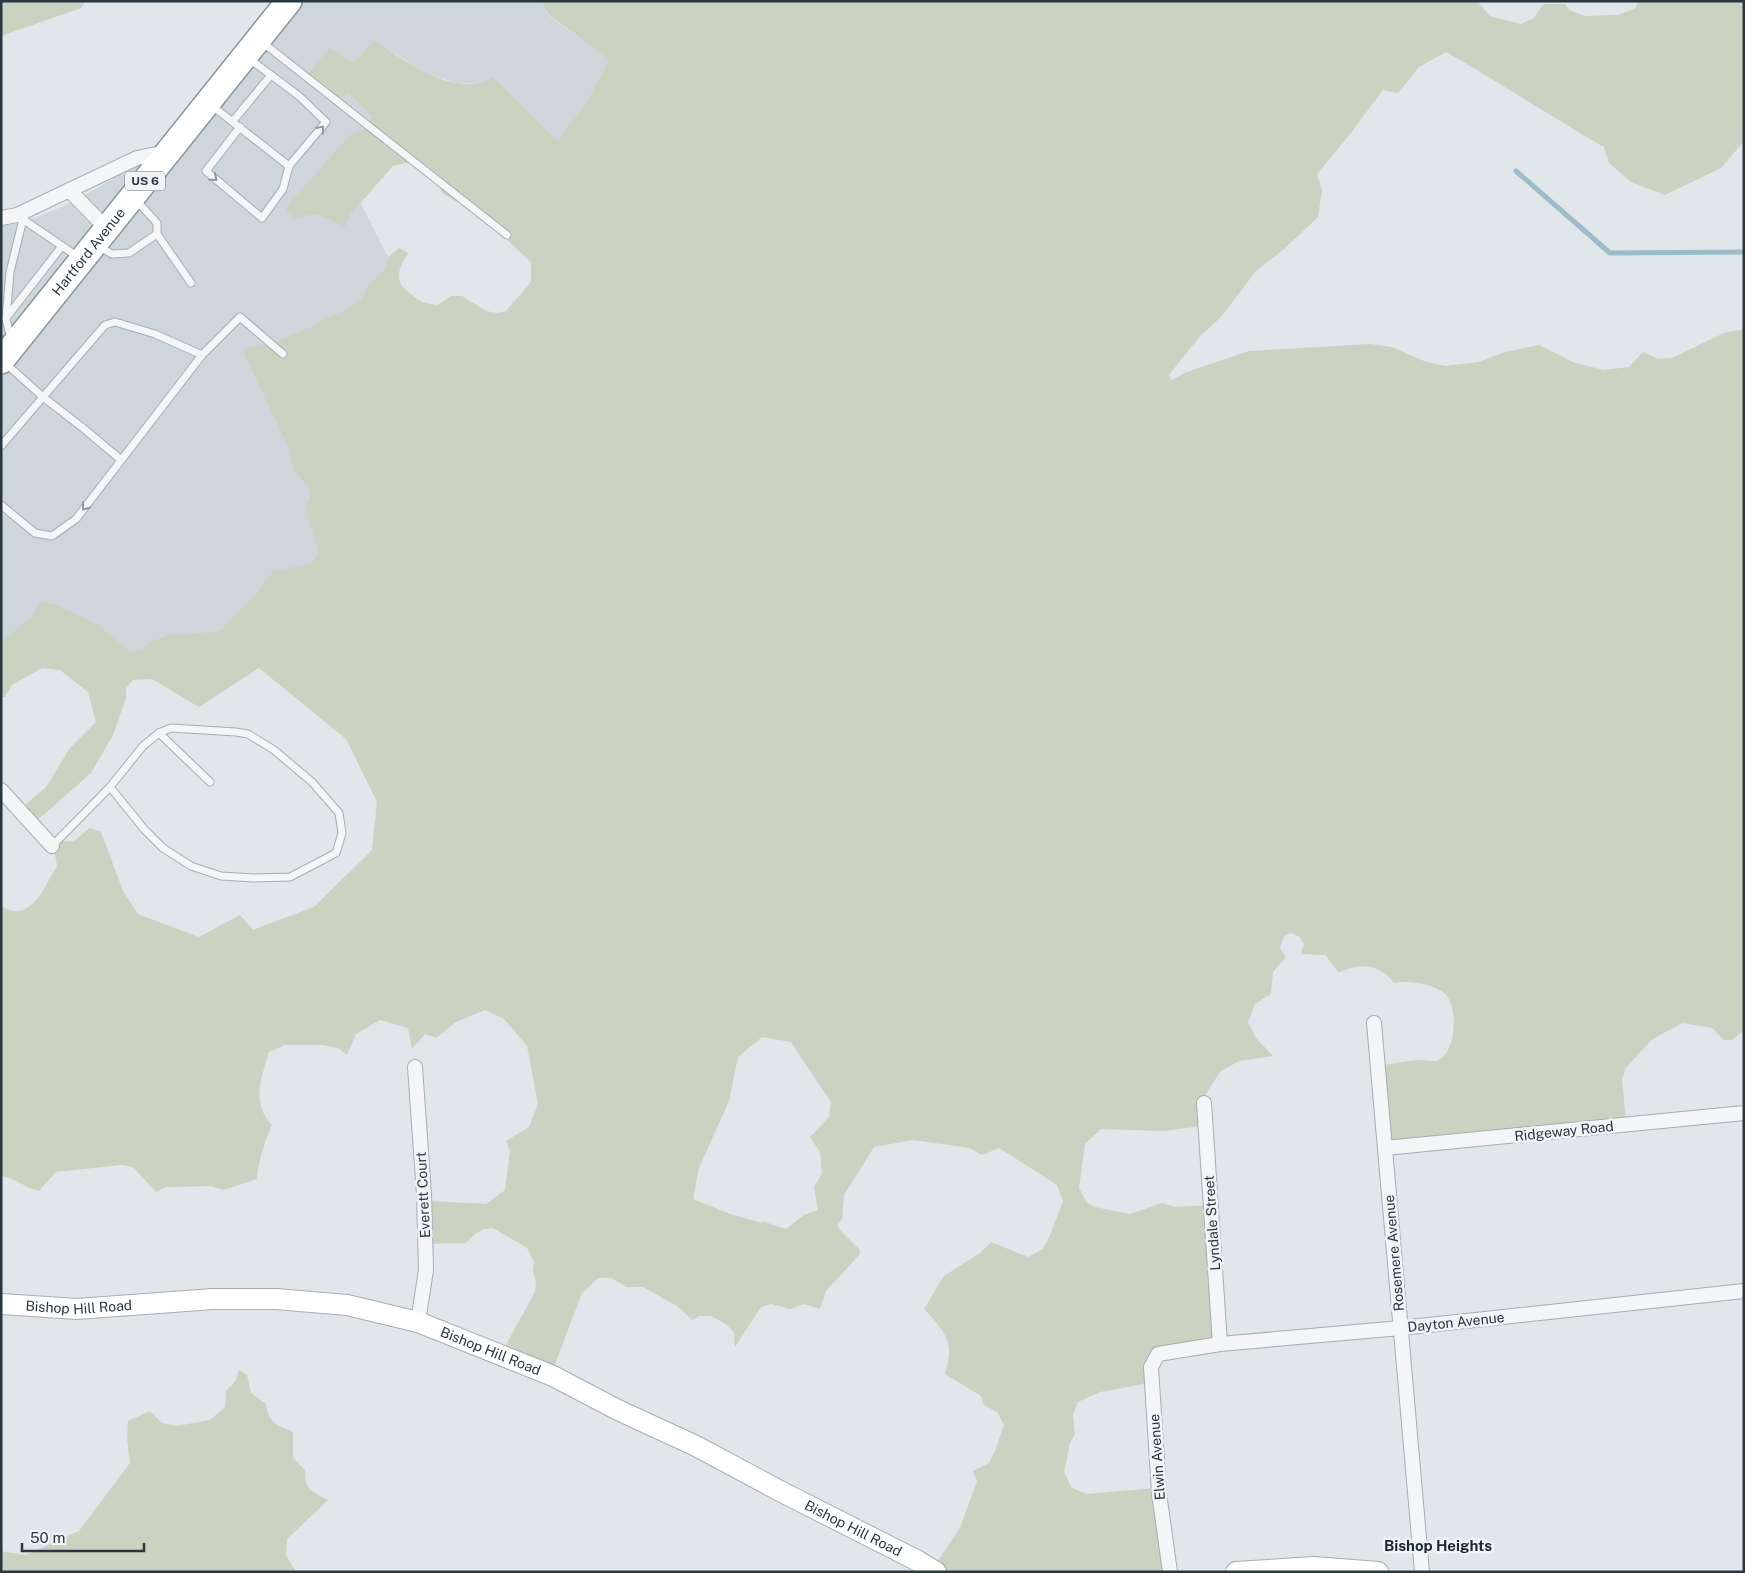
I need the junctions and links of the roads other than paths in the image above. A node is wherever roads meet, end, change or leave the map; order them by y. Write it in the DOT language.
graph roads {
  1 [pos="290,1"];
  2 [pos="253,48"];
  3 [pos="271,75"];
  4 [pos="209,103"];
  5 [pos="233,121"];
  6 [pos="240,127"];
  7 [pos="169,152"];
  8 [pos="289,166"];
  9 [pos="69,190"];
  10 [pos="132,197"];
  11 [pos="1,218"];
  12 [pos="20,218"];
  13 [pos="157,234"];
  14 [pos="507,235"];
  15 [pos="95,244"];
  16 [pos="62,246"];
  17 [pos="191,283"];
  18 [pos="6,319"];
  19 [pos="283,354"];
  20 [pos="202,355"];
  21 [pos="5,356"];
  22 [pos="43,397"];
  23 [pos="1,446"];
  24 [pos="120,459"];
  25 [pos="1,505"];
  26 [pos="159,733"];
  27 [pos="210,782"];
  28 [pos="110,787"];
  29 [pos="1,790"];
  30 [pos="52,846"];
  31 [pos="1374,1024"];
  32 [pos="415,1067"];
  33 [pos="1204,1103"];
  34 [pos="1744,1113"];
  35 [pos="1385,1148"];
  36 [pos="1744,1291"];
  37 [pos="1,1304"];
  38 [pos="418,1322"];
  39 [pos="1401,1328"];
  40 [pos="1220,1344"];
  41 [pos="1168,1352"];
  42 [pos="936,1572"];
  43 [pos="1170,1572"];
  44 [pos="1236,1572"];
  45 [pos="1378,1572"];
  46 [pos="1422,1572"];
  1 -- 2 [label="highway, Hartford Avenue / US 6"];
  2 -- 3 [label="lane"];
  2 -- 4 [label="highway, Hartford Avenue / US 6"];
  2 -- 14 [label="lane"];
  3 -- 5 [label="lane"];
  8 -- 3 [label="lane, one-way"];
  4 -- 5 [label="lane"];
  4 -- 7 [label="highway, Hartford Avenue / US 6"];
  5 -- 6 [label="lane"];
  6 -- 8 [label="lane"];
  6 -- 8 [label="lane, one-way"];
  7 -- 9 [label="street"];
  7 -- 10 [label="highway, Hartford Avenue / US 6"];
  9 -- 12 [label="street"];
  9 -- 15 [label="street"];
  10 -- 13 [label="lane"];
  10 -- 15 [label="highway, Hartford Avenue / US 6"];
  11 -- 12 [label="street"];
  12 -- 16 [label="lane"];
  12 -- 18 [label="lane"];
  13 -- 15 [label="lane"];
  13 -- 17 [label="lane"];
  15 -- 16 [label="lane"];
  15 -- 21 [label="highway, Hartford Avenue / US 6"];
  16 -- 18 [label="lane"];
  18 -- 21 [label="lane"];
  19 -- 20 [label="lane"];
  20 -- 22 [label="lane"];
  20 -- 24 [label="lane"];
  21 -- 22 [label="lane"];
  22 -- 23 [label="lane"];
  22 -- 24 [label="lane"];
  24 -- 25 [label="lane, one-way"];
  26 -- 27 [label="lane"];
  26 -- 28 [label="lane"];
  26 -- 28 [label="lane"];
  28 -- 30 [label="lane"];
  29 -- 30 [label="street"];
  31 -- 35 [label="street, Rosemere Avenue"];
  32 -- 38 [label="street, Everett Court"];
  33 -- 40 [label="street, Lyndale Street"];
  34 -- 35 [label="street, Ridgeway Road"];
  35 -- 39 [label="street, Rosemere Avenue"];
  36 -- 39 [label="street, Dayton Avenue"];
  37 -- 38 [label="street, Bishop Hill Road"];
  38 -- 42 [label="street, Bishop Hill Road"];
  39 -- 40 [label="street, Dayton Avenue"];
  39 -- 46 [label="street, Rosemere Avenue"];
  40 -- 41 [label="street, Dayton Avenue"];
  41 -- 43 [label="street, Elwin Avenue"];
  44 -- 45 [label="street"];
}
